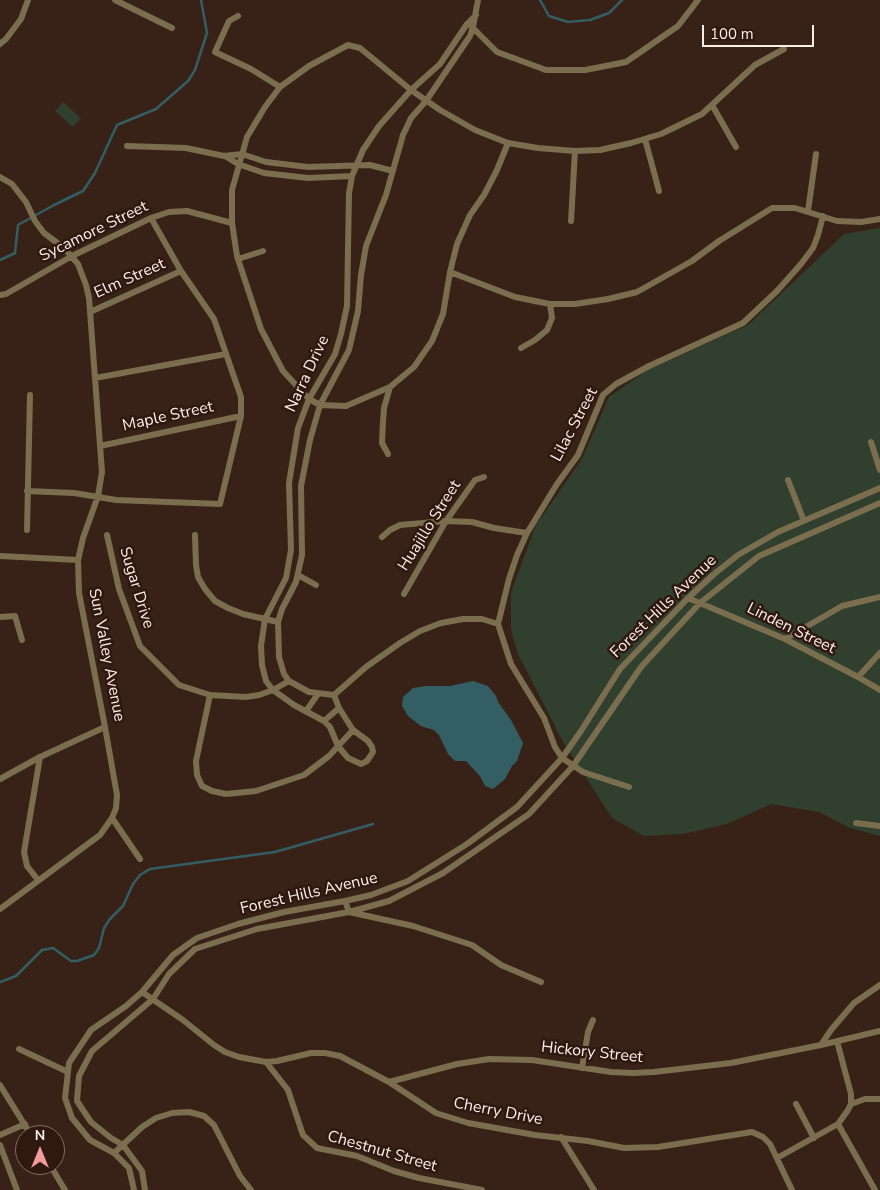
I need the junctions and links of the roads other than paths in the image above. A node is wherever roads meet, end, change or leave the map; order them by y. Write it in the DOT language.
graph roads {
  1 [pos="28,0"];
  2 [pos="115,0"];
  3 [pos="478,0"];
  4 [pos="698,0"];
  5 [pos="238,16"];
  6 [pos="470,25"];
  7 [pos="172,28"];
  8 [pos="0,44"];
  9 [pos="784,49"];
  10 [pos="280,87"];
  11 [pos="411,90"];
  12 [pos="426,101"];
  13 [pos="712,105"];
  14 [pos="645,139"];
  15 [pos="508,143"];
  16 [pos="127,146"];
  17 [pos="736,147"];
  18 [pos="576,151"];
  19 [pos="242,154"];
  20 [pos="816,154"];
  21 [pos="224,156"];
  22 [pos="238,164"];
  23 [pos="357,165"];
  24 [pos="393,171"];
  25 [pos="352,176"];
  26 [pos="1,181"];
  27 [pos="659,191"];
  28 [pos="808,212"];
  29 [pos="823,216"];
  30 [pos="151,218"];
  31 [pos="880,219"];
  32 [pos="571,221"];
  33 [pos="232,223"];
  34 [pos="262,251"];
  35 [pos="72,256"];
  36 [pos="238,259"];
  37 [pos="181,271"];
  38 [pos="450,272"];
  39 [pos="0,294"];
  40 [pos="550,304"];
  41 [pos="90,312"];
  42 [pos="521,348"];
  43 [pos="226,354"];
  44 [pos="95,378"];
  45 [pos="390,387"];
  46 [pos="30,395"];
  47 [pos="309,399"];
  48 [pos="320,405"];
  49 [pos="241,416"];
  50 [pos="871,442"];
  51 [pos="100,446"];
  52 [pos="388,454"];
  53 [pos="880,470"];
  54 [pos="484,477"];
  55 [pos="788,480"];
  56 [pos="880,488"];
  57 [pos="28,491"];
  58 [pos="98,496"];
  59 [pos="880,503"];
  60 [pos="446,520"];
  61 [pos="804,521"];
  62 [pos="27,530"];
  63 [pos="527,533"];
  64 [pos="195,535"];
  65 [pos="107,536"];
  66 [pos="382,537"];
  67 [pos="0,556"];
  68 [pos="78,560"];
  69 [pos="298,575"];
  70 [pos="316,585"];
  71 [pos="404,594"];
  72 [pos="880,596"];
  73 [pos="688,598"];
  74 [pos="700,603"];
  75 [pos="0,617"];
  76 [pos="265,619"];
  77 [pos="278,622"];
  78 [pos="498,624"];
  79 [pos="785,638"];
  80 [pos="22,640"];
  81 [pos="880,653"];
  82 [pos="858,677"];
  83 [pos="289,681"];
  84 [pos="273,690"];
  85 [pos="880,690"];
  86 [pos="318,694"];
  87 [pos="210,695"];
  88 [pos="334,695"];
  89 [pos="339,708"];
  90 [pos="306,711"];
  91 [pos="324,721"];
  92 [pos="105,727"];
  93 [pos="353,730"];
  94 [pos="338,746"];
  95 [pos="40,757"];
  96 [pos="562,758"];
  97 [pos="572,766"];
  98 [pos="0,779"];
  99 [pos="629,787"];
  100 [pos="112,818"];
  101 [pos="856,823"];
  102 [pos="880,826"];
  103 [pos="140,859"];
  104 [pos="38,880"];
  105 [pos="345,902"];
  106 [pos="0,909"];
  107 [pos="350,912"];
  108 [pos="540,982"];
  109 [pos="880,985"];
  110 [pos="142,992"];
  111 [pos="153,999"];
  112 [pos="593,1020"];
  113 [pos="880,1031"];
  114 [pos="837,1042"];
  115 [pos="821,1045"];
  116 [pos="19,1049"];
  117 [pos="266,1062"];
  118 [pos="582,1068"];
  119 [pos="68,1072"];
  120 [pos="389,1082"];
  121 [pos="0,1085"];
  122 [pos="880,1099"];
  123 [pos="796,1104"];
  124 [pos="851,1104"];
  125 [pos="25,1124"];
  126 [pos="838,1124"];
  127 [pos="0,1135"];
  128 [pos="561,1137"];
  129 [pos="814,1138"];
  130 [pos="0,1145"];
  131 [pos="123,1145"];
  132 [pos="114,1153"];
  133 [pos="778,1158"];
  134 [pos="56,1175"];
  135 [pos="792,1189"];
  136 [pos="17,1190"];
  137 [pos="65,1190"];
  138 [pos="134,1190"];
  139 [pos="145,1190"];
  140 [pos="251,1190"];
  141 [pos="482,1190"];
  142 [pos="594,1190"];
  143 [pos="783,1190"];
  144 [pos="875,1190"];
  1 -- 8 [label="street"];
  2 -- 7 [label="street"];
  3 -- 6 [label="street, Narra Drive"];
  4 -- 6 [label="street"];
  5 -- 10 [label="street"];
  6 -- 11 [label="street, Narra Drive"];
  6 -- 12 [label="street, Narra Drive"];
  9 -- 13 [label="street"];
  10 -- 11 [label="street"];
  10 -- 19 [label="street"];
  11 -- 12 [label="street"];
  11 -- 23 [label="street, Narra Drive"];
  12 -- 15 [label="street"];
  12 -- 24 [label="street, Narra Drive"];
  13 -- 14 [label="street"];
  13 -- 17 [label="street"];
  14 -- 18 [label="street"];
  14 -- 27 [label="street"];
  15 -- 18 [label="street"];
  15 -- 38 [label="street"];
  16 -- 21 [label="street"];
  18 -- 32 [label="street"];
  19 -- 21 [label="street"];
  19 -- 22 [label="street"];
  19 -- 23 [label="street"];
  20 -- 28 [label="street"];
  21 -- 22 [label="street"];
  22 -- 25 [label="street"];
  22 -- 33 [label="street"];
  23 -- 24 [label="street"];
  23 -- 25 [label="street, Narra Drive"];
  24 -- 48 [label="street, Narra Drive"];
  25 -- 47 [label="street, Narra Drive"];
  26 -- 35 [label="street, Sun Valley Avenue"];
  28 -- 29 [label="street"];
  28 -- 40 [label="street"];
  29 -- 31 [label="street"];
  29 -- 63 [label="street, Lilac Street"];
  30 -- 33 [label="street, Sycamore Street"];
  30 -- 35 [label="street, Sycamore Street"];
  30 -- 37 [label="street"];
  33 -- 36 [label="street"];
  34 -- 36 [label="street"];
  35 -- 39 [label="street, Sycamore Street"];
  35 -- 41 [label="street, Sun Valley Avenue"];
  36 -- 47 [label="street"];
  37 -- 41 [label="street, Elm Street"];
  37 -- 43 [label="street"];
  38 -- 40 [label="street"];
  38 -- 45 [label="street"];
  40 -- 42 [label="street"];
  41 -- 44 [label="street, Sun Valley Avenue"];
  43 -- 44 [label="street"];
  43 -- 49 [label="street"];
  44 -- 51 [label="street, Sun Valley Avenue"];
  45 -- 48 [label="street"];
  45 -- 52 [label="street"];
  46 -- 57 [label="street"];
  47 -- 48 [label="street"];
  47 -- 76 [label="street, Narra Drive"];
  48 -- 69 [label="street, Narra Drive"];
  49 -- 51 [label="street, Maple Street"];
  49 -- 58 [label="street"];
  50 -- 53 [label="street"];
  51 -- 58 [label="street, Sun Valley Avenue"];
  54 -- 60 [label="street, Huajillo Street"];
  55 -- 61 [label="street"];
  56 -- 61 [label="street, Forest Hills Avenue"];
  57 -- 58 [label="street"];
  57 -- 62 [label="street"];
  58 -- 68 [label="street, Sun Valley Avenue"];
  59 -- 74 [label="street, Forest Hills Avenue"];
  60 -- 63 [label="street"];
  60 -- 66 [label="street"];
  60 -- 71 [label="street, Huajillo Street"];
  61 -- 73 [label="street, Forest Hills Avenue"];
  63 -- 78 [label="street, Lilac Street"];
  64 -- 76 [label="street"];
  65 -- 87 [label="street, Sugar Drive"];
  67 -- 68 [label="street"];
  68 -- 92 [label="street, Sun Valley Avenue"];
  69 -- 70 [label="street"];
  69 -- 77 [label="street, Narra Drive"];
  72 -- 79 [label="street"];
  73 -- 74 [label="street, Linden Street"];
  73 -- 96 [label="street, Forest Hills Avenue"];
  74 -- 79 [label="street, Linden Street"];
  74 -- 97 [label="street, Forest Hills Avenue"];
  75 -- 80 [label="street"];
  76 -- 77 [label="street"];
  76 -- 84 [label="street, Narra Drive"];
  77 -- 83 [label="street, Narra Drive"];
  78 -- 88 [label="street"];
  78 -- 96 [label="street"];
  79 -- 82 [label="street, Linden Street"];
  81 -- 82 [label="street"];
  82 -- 85 [label="street, Linden Street"];
  83 -- 84 [label="street, Sugar Drive"];
  83 -- 86 [label="street"];
  84 -- 87 [label="street, Sugar Drive"];
  84 -- 90 [label="street"];
  86 -- 88 [label="street"];
  86 -- 90 [label="street"];
  87 -- 94 [label="street"];
  88 -- 89 [label="street"];
  89 -- 91 [label="street"];
  89 -- 93 [label="street"];
  90 -- 91 [label="street"];
  91 -- 94 [label="street"];
  92 -- 95 [label="street"];
  92 -- 100 [label="street, Sun Valley Avenue"];
  93 -- 94 [label="street"];
  93 -- 94 [label="street"];
  95 -- 98 [label="street"];
  95 -- 104 [label="street"];
  96 -- 97 [label="street"];
  96 -- 105 [label="street, Forest Hills Avenue"];
  97 -- 99 [label="street"];
  97 -- 107 [label="street, Forest Hills Avenue"];
  100 -- 103 [label="street"];
  100 -- 104 [label="street, Sun Valley Avenue"];
  101 -- 102 [label="street"];
  104 -- 106 [label="street, Sun Valley Avenue"];
  105 -- 107 [label="street"];
  105 -- 110 [label="street, Forest Hills Avenue"];
  107 -- 108 [label="street"];
  107 -- 111 [label="street, Forest Hills Avenue"];
  109 -- 115 [label="street"];
  110 -- 111 [label="street, Cherry Drive"];
  110 -- 119 [label="street, Forest Hills Avenue"];
  111 -- 117 [label="street, Cherry Drive"];
  111 -- 131 [label="street, Forest Hills Avenue"];
  112 -- 118 [label="street"];
  113 -- 114 [label="street, Hickory Street"];
  114 -- 115 [label="street, Hickory Street"];
  114 -- 124 [label="street"];
  115 -- 118 [label="street, Hickory Street"];
  116 -- 119 [label="street"];
  117 -- 120 [label="street, Cherry Drive"];
  117 -- 141 [label="street, Chestnut Street"];
  118 -- 120 [label="street, Hickory Street"];
  119 -- 132 [label="street, Forest Hills Avenue"];
  120 -- 128 [label="street, Cherry Drive"];
  121 -- 125 [label="street"];
  122 -- 124 [label="street"];
  123 -- 129 [label="street"];
  124 -- 126 [label="street"];
  125 -- 127 [label="street"];
  126 -- 129 [label="street"];
  126 -- 144 [label="street"];
  128 -- 133 [label="street, Cherry Drive"];
  128 -- 142 [label="street"];
  129 -- 133 [label="street"];
  130 -- 136 [label="street"];
  131 -- 132 [label="street"];
  131 -- 139 [label="street, Forest Hills Avenue"];
  131 -- 140 [label="street"];
  132 -- 138 [label="street, Forest Hills Avenue"];
  133 -- 135 [label="street, Cherry Drive"];
  134 -- 137 [label="street"];
  135 -- 143 [label="street"];
}
